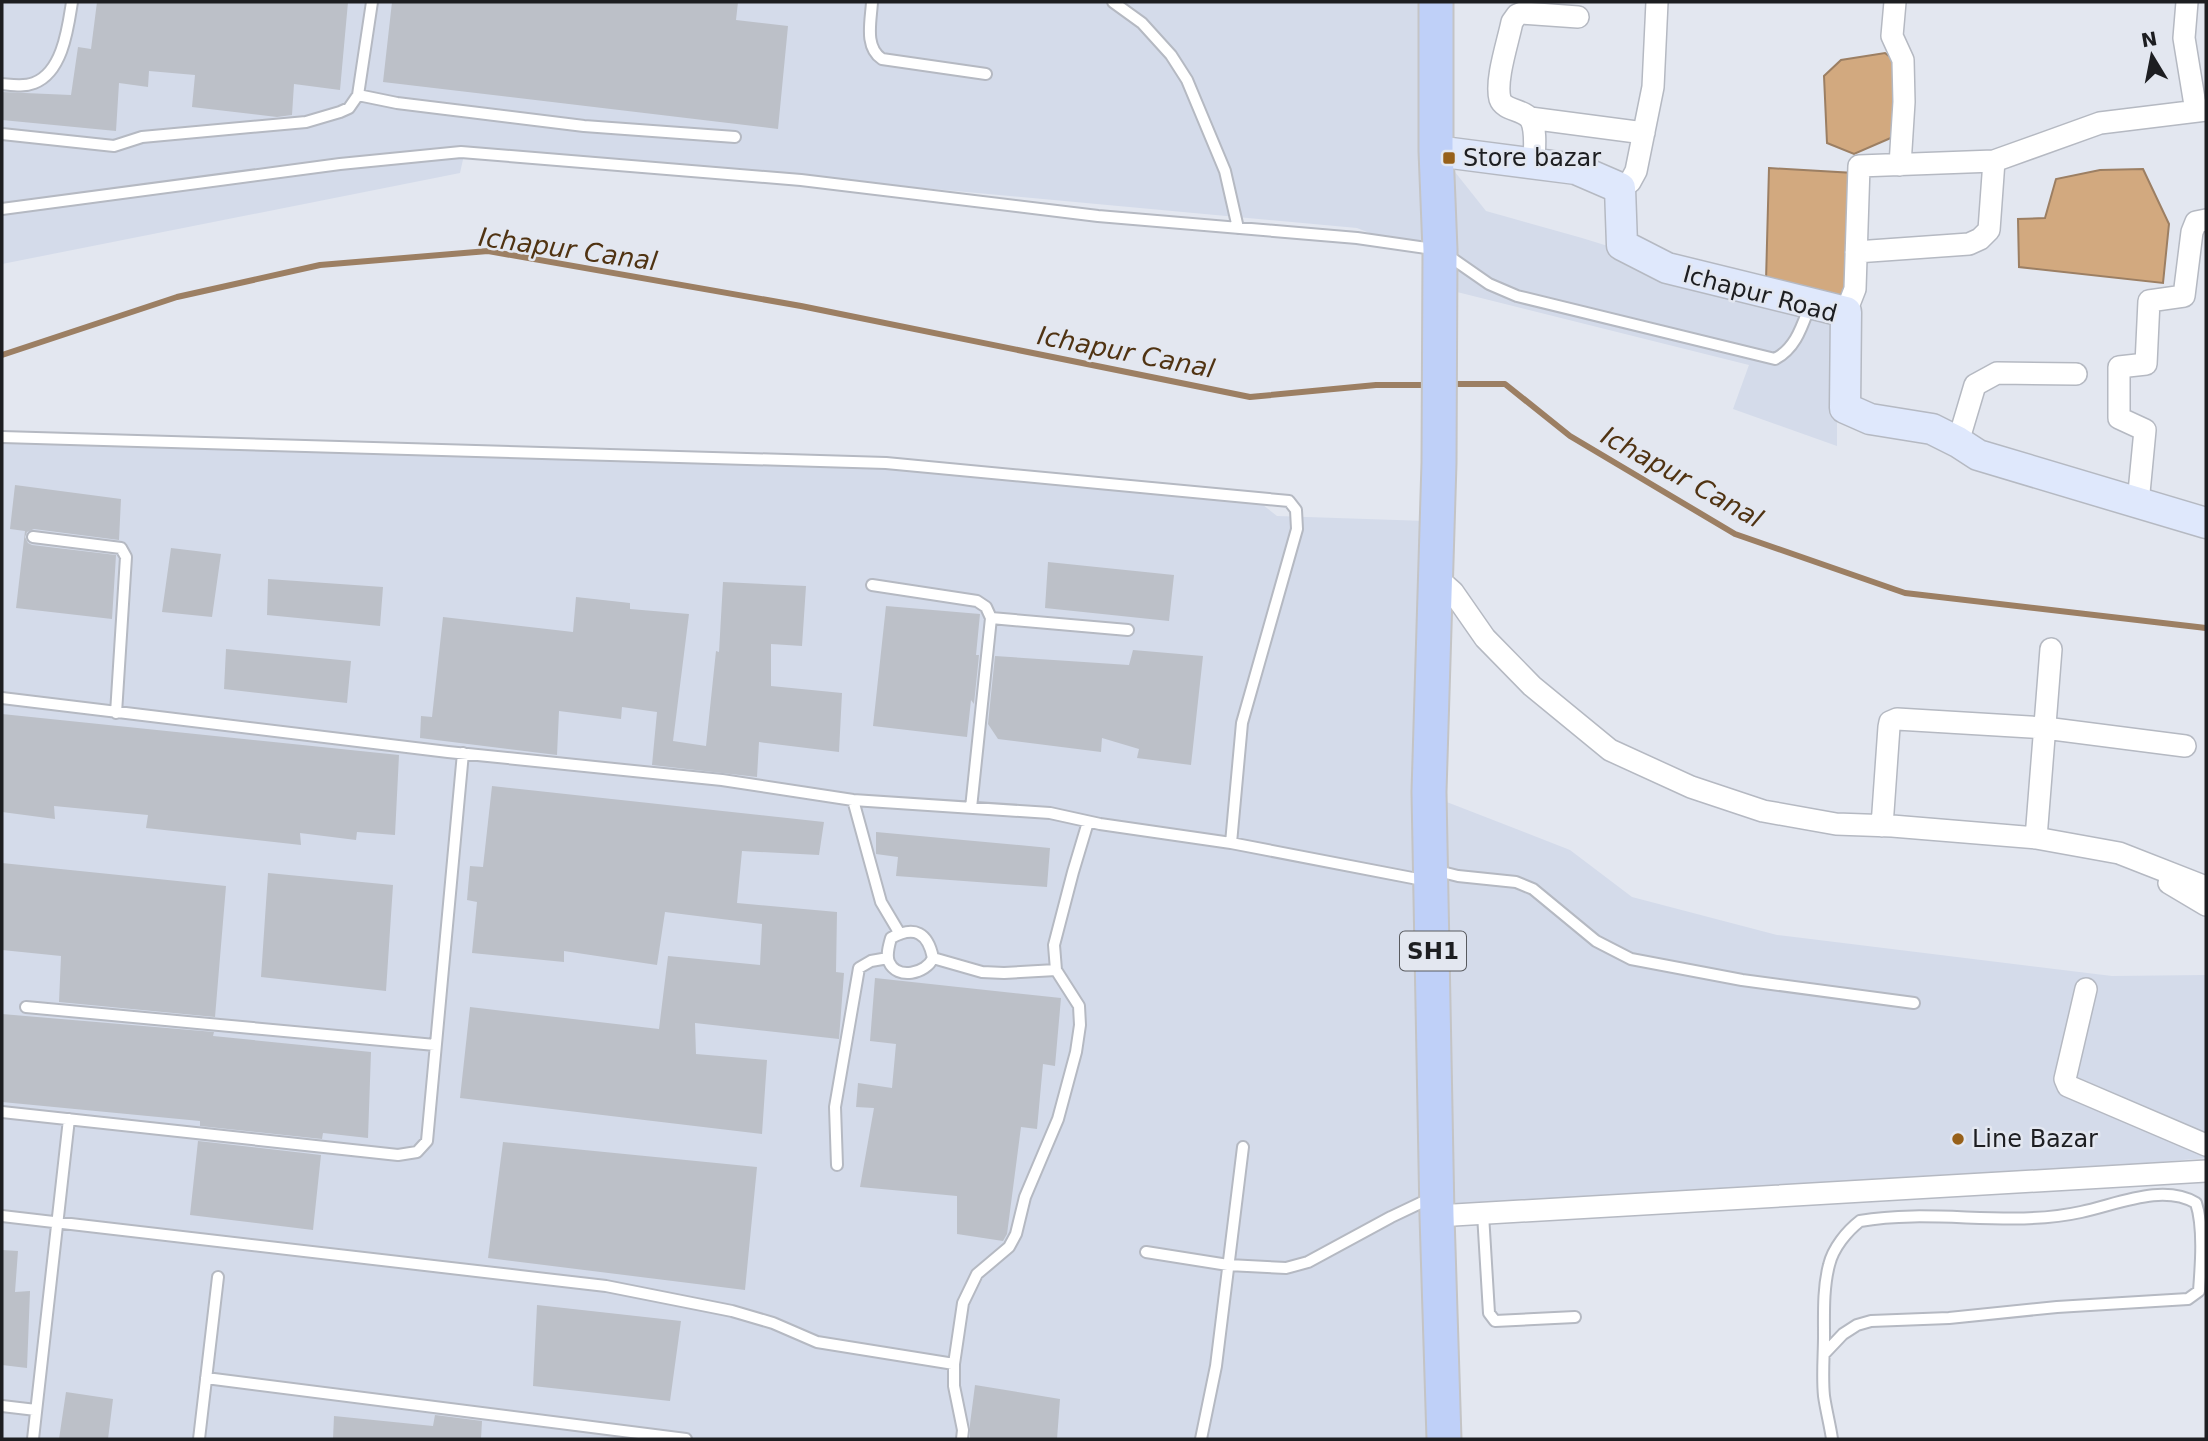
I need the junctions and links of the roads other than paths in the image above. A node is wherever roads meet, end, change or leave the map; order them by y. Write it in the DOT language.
graph roads {
  1 [pos="72,2"];
  2 [pos="372,2"];
  3 [pos="872,2"];
  4 [pos="1113,2"];
  5 [pos="1436,2"];
  6 [pos="1657,2"];
  7 [pos="1895,2"];
  8 [pos="2186,2"];
  9 [pos="1578,17"];
  10 [pos="986,74"];
  11 [pos="2,84"];
  12 [pos="358,95"];
  13 [pos="2201,110"];
  14 [pos="1530,118"];
  15 [pos="1644,133"];
  16 [pos="2,134"];
  17 [pos="735,137"];
  18 [pos="1436,151"];
  19 [pos="1994,161"];
  20 [pos="1534,164"];
  21 [pos="1900,165"];
  22 [pos="1620,188"];
  23 [pos="2,209"];
  24 [pos="2206,220"];
  25 [pos="1238,228"];
  26 [pos="1440,250"];
  27 [pos="1856,252"];
  28 [pos="1811,303"];
  29 [pos="1846,312"];
  30 [pos="2076,374"];
  31 [pos="2,437"];
  32 [pos="1958,442"];
  33 [pos="2138,503"];
  34 [pos="2206,523"];
  35 [pos="33,537"];
  36 [pos="1435,576"];
  37 [pos="872,585"];
  38 [pos="991,618"];
  39 [pos="1128,631"];
  40 [pos="2051,649"];
  41 [pos="2,698"];
  42 [pos="116,713"];
  43 [pos="2045,728"];
  44 [pos="2185,746"];
  45 [pos="463,753"];
  46 [pos="853,800"];
  47 [pos="971,808"];
  48 [pos="1088,822"];
  49 [pos="1882,826"];
  50 [pos="2036,838"];
  51 [pos="1231,843"];
  52 [pos="2119,853"];
  53 [pos="1431,875"];
  54 [pos="2206,887"];
  55 [pos="2206,905"];
  56 [pos="900,934"];
  57 [pos="888,958"];
  58 [pos="933,958"];
  59 [pos="1056,970"];
  60 [pos="2086,989"];
  61 [pos="1914,1003"];
  62 [pos="26,1007"];
  63 [pos="435,1045"];
  64 [pos="2,1112"];
  65 [pos="69,1119"];
  66 [pos="2206,1145"];
  67 [pos="1243,1147"];
  68 [pos="837,1165"];
  69 [pos="2206,1171"];
  70 [pos="1437,1206"];
  71 [pos="1483,1214"];
  72 [pos="2,1216"];
  73 [pos="57,1224"];
  74 [pos="1146,1252"];
  75 [pos="1228,1265"];
  76 [pos="218,1277"];
  77 [pos="1575,1317"];
  78 [pos="1824,1354"];
  79 [pos="954,1364"];
  80 [pos="206,1378"];
  81 [pos="2,1406"];
  82 [pos="36,1410"];
  83 [pos="33,1439"];
  84 [pos="199,1439"];
  85 [pos="686,1439"];
  86 [pos="962,1439"];
  87 [pos="1201,1439"];
  88 [pos="1444,1439"];
  89 [pos="1832,1439"];
  1 -- 11 [label="lane"];
  2 -- 12 [label="lane"];
  3 -- 10 [label="lane"];
  4 -- 25 [label="lane"];
  5 -- 18 [label="main road, SH1"];
  6 -- 15 [label="street"];
  7 -- 21 [label="street"];
  8 -- 13 [label="street"];
  9 -- 14 [label="street"];
  12 -- 16 [label="lane"];
  12 -- 17 [label="lane"];
  13 -- 19 [label="street"];
  14 -- 15 [label="street"];
  14 -- 20 [label="street"];
  15 -- 22 [label="street"];
  18 -- 20 [label="street"];
  18 -- 26 [label="main road, SH1"];
  19 -- 21 [label="street"];
  19 -- 27 [label="street"];
  20 -- 22 [label="street"];
  21 -- 27 [label="street"];
  22 -- 28 [label="street, Ichapur Road"];
  23 -- 25 [label="lane"];
  24 -- 33 [label="street"];
  25 -- 26 [label="lane"];
  26 -- 28 [label="lane"];
  26 -- 36 [label="main road, SH1"];
  27 -- 29 [label="street"];
  28 -- 29 [label="street, Ichapur Road"];
  29 -- 32 [label="street, Ichapur Road"];
  30 -- 32 [label="street"];
  31 -- 51 [label="lane"];
  32 -- 33 [label="street, Ichapur Road"];
  33 -- 34 [label="street, Ichapur Road"];
  35 -- 42 [label="lane"];
  36 -- 49 [label="street"];
  36 -- 53 [label="main road, SH1"];
  37 -- 38 [label="lane"];
  38 -- 39 [label="lane"];
  38 -- 47 [label="lane"];
  40 -- 43 [label="street"];
  41 -- 42 [label="lane"];
  42 -- 45 [label="lane"];
  43 -- 44 [label="street"];
  43 -- 49 [label="street"];
  43 -- 50 [label="street"];
  45 -- 46 [label="lane"];
  45 -- 63 [label="lane"];
  46 -- 47 [label="lane"];
  46 -- 56 [label="lane"];
  47 -- 48 [label="lane"];
  48 -- 51 [label="lane"];
  48 -- 59 [label="lane"];
  49 -- 50 [label="street"];
  50 -- 52 [label="street"];
  51 -- 53 [label="lane"];
  52 -- 54 [label="street"];
  52 -- 55 [label="street"];
  53 -- 61 [label="lane"];
  53 -- 70 [label="main road, SH1"];
  56 -- 57 [label="lane"];
  56 -- 58 [label="lane"];
  57 -- 58 [label="lane"];
  57 -- 68 [label="lane"];
  58 -- 59 [label="lane"];
  59 -- 79 [label="lane"];
  60 -- 66 [label="street"];
  62 -- 63 [label="lane"];
  63 -- 65 [label="lane"];
  64 -- 65 [label="lane"];
  65 -- 73 [label="lane"];
  67 -- 75 [label="lane"];
  69 -- 71 [label="street"];
  70 -- 71 [label="street"];
  70 -- 75 [label="lane"];
  70 -- 88 [label="main road, SH1"];
  71 -- 77 [label="lane"];
  72 -- 73 [label="lane"];
  73 -- 79 [label="lane"];
  73 -- 82 [label="lane"];
  74 -- 75 [label="lane"];
  75 -- 87 [label="lane"];
  76 -- 80 [label="lane"];
  78 -- 78 [label="lane"];
  78 -- 89 [label="lane"];
  79 -- 86 [label="lane"];
  80 -- 84 [label="lane"];
  80 -- 85 [label="lane"];
  81 -- 82 [label="lane"];
  82 -- 83 [label="lane"];
}
